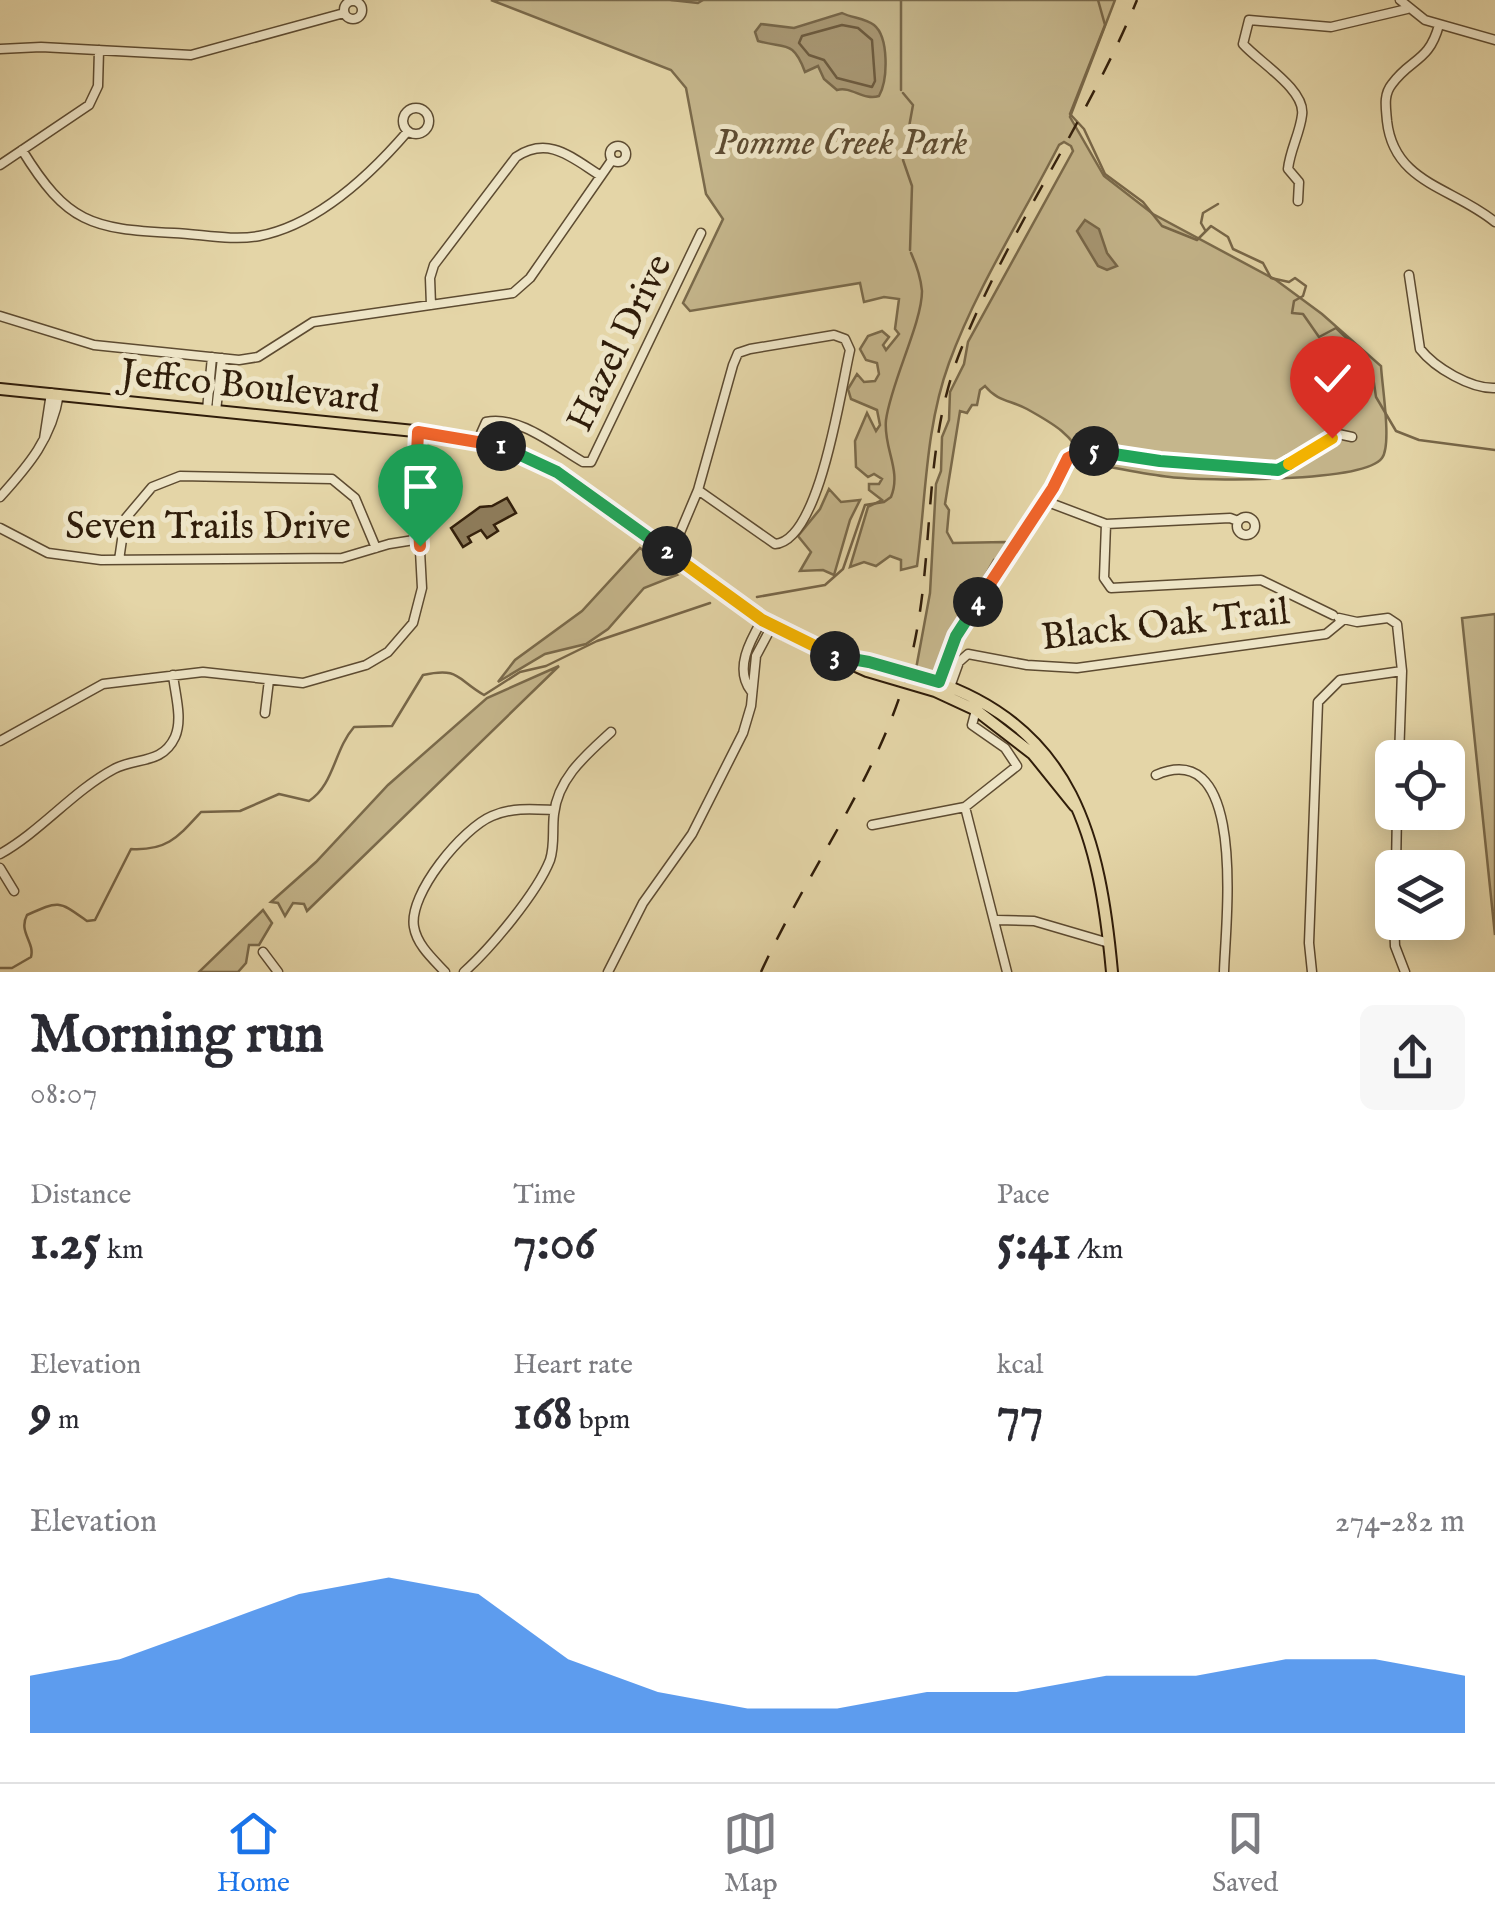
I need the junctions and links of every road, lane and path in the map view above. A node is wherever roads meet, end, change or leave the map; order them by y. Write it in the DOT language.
graph roads {
  1 [pos="1400,0"];
  2 [pos="1407,8"];
  3 [pos="344,13"];
  4 [pos="1439,25"];
  5 [pos="1495,40"];
  6 [pos="0,49"];
  7 [pos="100,50"];
  8 [pos="408,131"];
  9 [pos="22,150"];
  10 [pos="612,160"];
  11 [pos="0,165"];
  12 [pos="601,176"];
  13 [pos="1298,201"];
  14 [pos="1495,222"];
  15 [pos="701,233"];
  16 [pos="1409,275"];
  17 [pos="431,305"];
  18 [pos="0,316"];
  19 [pos="217,358"];
  20 [pos="1495,388"];
  21 [pos="0,389"];
  22 [pos="55,394"];
  23 [pos="211,411"];
  24 [pos="418,432"];
  25 [pos="1352,437"];
  26 [pos="478,440"];
  27 [pos="698,490"];
  28 [pos="0,497"];
  29 [pos="1048,497"];
  30 [pos="1238,521"];
  31 [pos="1106,524"];
  32 [pos="0,528"];
  33 [pos="420,539"];
  34 [pos="376,548"];
  35 [pos="671,554"];
  36 [pos="120,560"];
  37 [pos="1343,620"];
  38 [pos="767,623"];
  39 [pos="851,661"];
  40 [pos="1402,671"];
  41 [pos="173,674"];
  42 [pos="269,680"];
  43 [pos="944,685"];
  44 [pos="976,710"];
  45 [pos="265,713"];
  46 [pos="611,732"];
  47 [pos="1400,740"];
  48 [pos="0,741"];
  49 [pos="1156,775"];
  50 [pos="1075,806"];
  51 [pos="965,807"];
  52 [pos="554,810"];
  53 [pos="872,825"];
  54 [pos="0,854"];
  55 [pos="0,868"];
  56 [pos="14,891"];
  57 [pos="997,920"];
  58 [pos="1396,940"];
  59 [pos="1109,942"];
  60 [pos="263,952"];
  61 [pos="278,972"];
  62 [pos="445,972"];
  63 [pos="464,972"];
  64 [pos="608,972"];
  65 [pos="1007,972"];
  66 [pos="1112,972"];
  67 [pos="1224,972"];
  68 [pos="1312,972"];
  69 [pos="1405,972"];
  1 -- 2 [label="street"];
  2 -- 4 [label="street"];
  2 -- 13 [label="street"];
  3 -- 7 [label="street"];
  4 -- 5 [label="street"];
  4 -- 14 [label="street"];
  6 -- 7 [label="street"];
  7 -- 9 [label="street"];
  8 -- 9 [label="street"];
  9 -- 11 [label="street"];
  10 -- 12 [label="street"];
  12 -- 17 [label="street"];
  12 -- 17 [label="street"];
  15 -- 26 [label="street, Hazel Drive"];
  16 -- 20 [label="street"];
  17 -- 19 [label="street"];
  18 -- 19 [label="street"];
  19 -- 23 [label="street"];
  21 -- 22 [label="main road, Jeffco Boulevard"];
  22 -- 23 [label="main road, Jeffco Boulevard"];
  22 -- 28 [label="street"];
  23 -- 24 [label="main road, Jeffco Boulevard"];
  24 -- 26 [label="main road, Jeffco Boulevard"];
  24 -- 33 [label="street"];
  25 -- 29 [label="street"];
  26 -- 35 [label="main road, Jeffco Boulevard"];
  27 -- 27 [label="street"];
  27 -- 35 [label="street"];
  29 -- 31 [label="street"];
  29 -- 43 [label="street"];
  30 -- 31 [label="street"];
  31 -- 37 [label="street"];
  32 -- 36 [label="street, Seven Trails Drive"];
  33 -- 34 [label="street, Seven Trails Drive"];
  33 -- 42 [label="street"];
  34 -- 36 [label="street, Seven Trails Drive"];
  34 -- 36 [label="street"];
  35 -- 38 [label="main road, Jeffco Boulevard"];
  37 -- 40 [label="street"];
  37 -- 43 [label="street, Black Oak Trail"];
  38 -- 39 [label="main road, Jeffco Boulevard"];
  38 -- 64 [label="street"];
  39 -- 43 [label="main road, Jeffco Boulevard"];
  39 -- 44 [label="main road, Jeffco Boulevard"];
  40 -- 47 [label="street"];
  40 -- 68 [label="street"];
  41 -- 42 [label="street"];
  41 -- 48 [label="street"];
  41 -- 54 [label="street"];
  42 -- 45 [label="street"];
  43 -- 50 [label="main road, Jeffco Boulevard"];
  44 -- 50 [label="main road, Jeffco Boulevard"];
  44 -- 51 [label="street"];
  46 -- 52 [label="street"];
  49 -- 67 [label="street"];
  50 -- 59 [label="main road, Jeffco Boulevard"];
  51 -- 53 [label="street"];
  51 -- 57 [label="street"];
  52 -- 62 [label="street"];
  52 -- 63 [label="street"];
  55 -- 56 [label="street"];
  57 -- 59 [label="street"];
  57 -- 65 [label="street"];
  58 -- 69 [label="street"];
  59 -- 66 [label="main road, Jeffco Boulevard"];
  60 -- 61 [label="street"];
}
